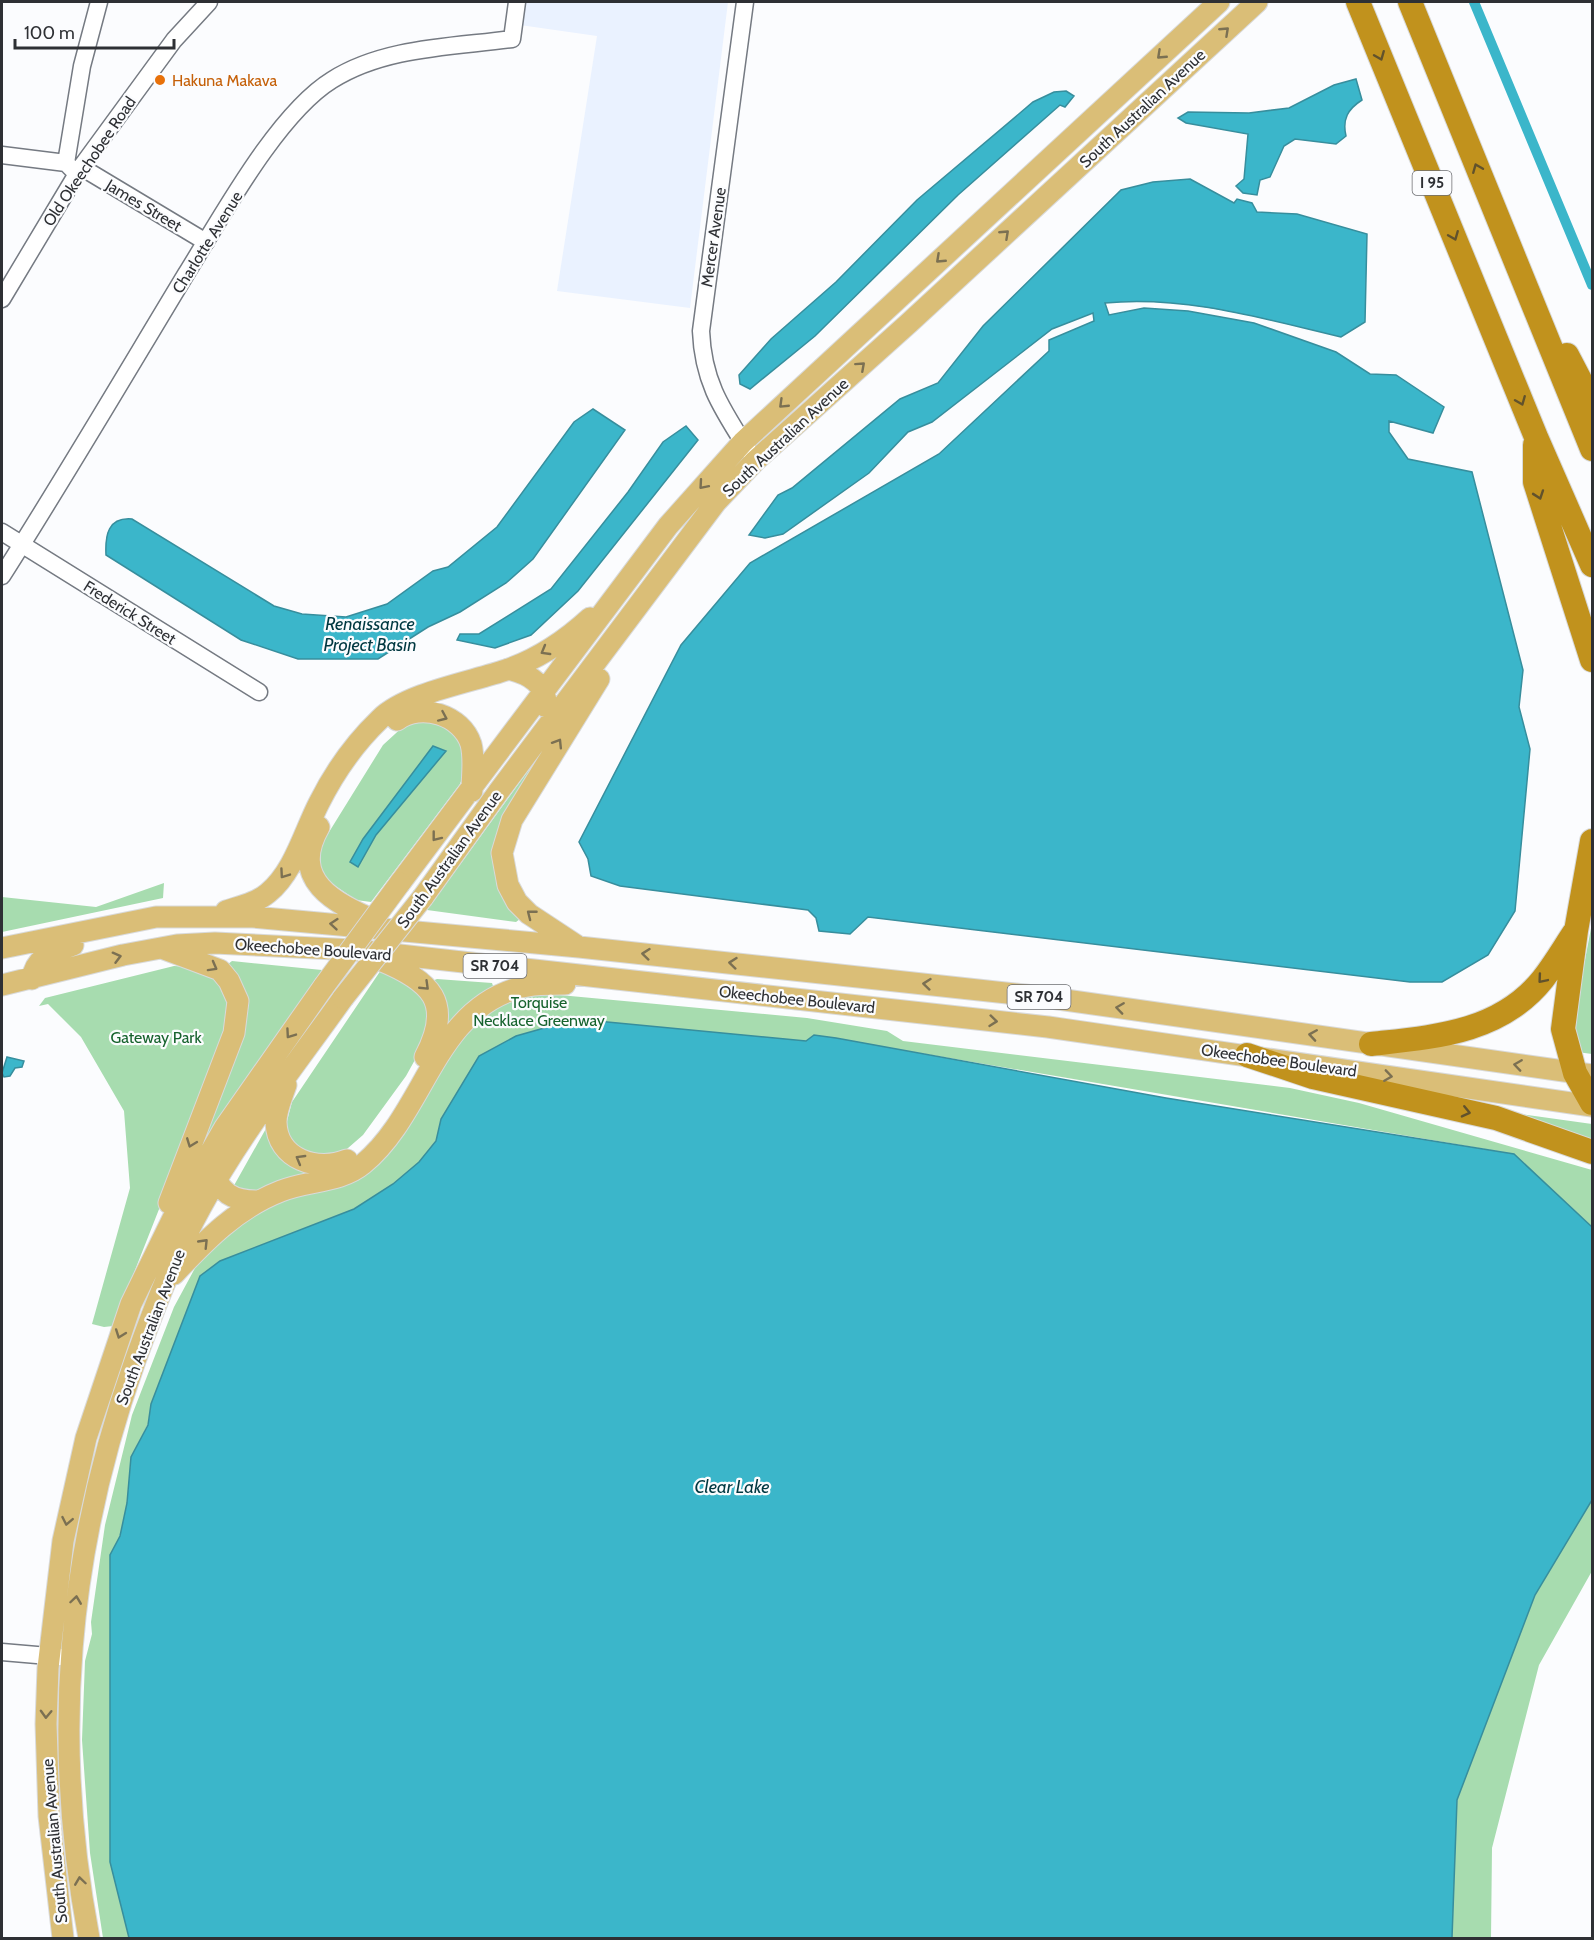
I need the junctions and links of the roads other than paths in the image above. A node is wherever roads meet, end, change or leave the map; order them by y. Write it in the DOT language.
graph roads {
  1 [pos="99,2"];
  2 [pos="209,2"];
  3 [pos="517,2"];
  4 [pos="744,2"];
  5 [pos="1219,2"];
  6 [pos="1257,2"];
  7 [pos="1358,2"];
  8 [pos="1410,2"];
  9 [pos="2,154"];
  10 [pos="75,168"];
  11 [pos="206,242"];
  12 [pos="1515,261"];
  13 [pos="2,299"];
  14 [pos="1593,403"];
  15 [pos="1536,437"];
  16 [pos="743,442"];
  17 [pos="1593,449"];
  18 [pos="755,461"];
  19 [pos="2,532"];
  20 [pos="21,545"];
  21 [pos="1593,565"];
  22 [pos="2,576"];
  23 [pos="623,588"];
  24 [pos="648,590"];
  25 [pos="1593,660"];
  26 [pos="508,669"];
  27 [pos="259,692"];
  28 [pos="546,693"];
  29 [pos="540,736"];
  30 [pos="472,791"];
  31 [pos="1593,842"];
  32 [pos="211,916"];
  33 [pos="102,928"];
  34 [pos="393,929"];
  35 [pos="1576,931"];
  36 [pos="28,944"];
  37 [pos="158,947"];
  38 [pos="579,947"];
  39 [pos="2,948"];
  40 [pos="355,951"];
  41 [pos="2,956"];
  42 [pos="32,979"];
  43 [pos="635,981"];
  44 [pos="2,985"];
  45 [pos="1371,1044"];
  46 [pos="1247,1055"];
  47 [pos="291,1071"];
  48 [pos="1584,1074"];
  49 [pos="1593,1104"];
  50 [pos="1555,1137"];
  51 [pos="210,1152"];
  52 [pos="1593,1152"];
  53 [pos="1593,1164"];
  54 [pos="216,1181"];
  55 [pos="257,1201"];
  56 [pos="141,1279"];
  57 [pos="163,1285"];
  58 [pos="2,1652"];
  59 [pos="59,1657"];
  60 [pos="63,1938"];
  61 [pos="89,1938"];
  1 -- 10 [label="street"];
  2 -- 10 [label="street, Old Okeechobee Road"];
  3 -- 11 [label="street, Charlotte Avenue"];
  4 -- 16 [label="street, Mercer Avenue"];
  5 -- 16 [label="main road, South Australian Avenue, one-way"];
  18 -- 6 [label="main road, South Australian Avenue, one-way"];
  7 -- 15 [label="highway, I 95, one-way"];
  12 -- 8 [label="highway, one-way"];
  9 -- 10 [label="street"];
  10 -- 11 [label="street, James Street"];
  10 -- 13 [label="street, Old Okeechobee Road"];
  11 -- 20 [label="street, Charlotte Avenue"];
  12 -- 14 [label="highway"];
  12 -- 17 [label="highway"];
  15 -- 21 [label="highway, I 95"];
  15 -- 25 [label="highway, one-way"];
  16 -- 18 [label="street, Mercer Avenue"];
  16 -- 23 [label="main road, South Australian Avenue, one-way"];
  18 -- 24 [label="main road, South Australian Avenue"];
  19 -- 20 [label="street, Frederick Street"];
  20 -- 22 [label="street, Charlotte Avenue"];
  20 -- 27 [label="street, Frederick Street"];
  23 -- 26 [label="main road, one-way"];
  23 -- 28 [label="main road, South Australian Avenue"];
  24 -- 29 [label="main road, South Australian Avenue"];
  38 -- 24 [label="main road, one-way"];
  26 -- 28 [label="main road"];
  26 -- 32 [label="main road, one-way"];
  28 -- 29 [label="main road"];
  28 -- 30 [label="main road, South Australian Avenue"];
  29 -- 47 [label="main road, South Australian Avenue, bridge"];
  34 -- 30 [label="main road, one-way"];
  30 -- 51 [label="main road, South Australian Avenue, one-way, bridge"];
  31 -- 35 [label="highway"];
  32 -- 33 [label="main road, Okeechobee Boulevard / SR 704"];
  34 -- 32 [label="main road, Okeechobee Boulevard / SR 704, one-way"];
  33 -- 36 [label="main road, Okeechobee Boulevard / SR 704"];
  33 -- 42 [label="main road"];
  34 -- 38 [label="main road, Okeechobee Boulevard / SR 704"];
  35 -- 45 [label="highway, one-way"];
  35 -- 48 [label="highway"];
  36 -- 39 [label="main road, Okeechobee Boulevard / SR 704"];
  36 -- 41 [label="main road"];
  37 -- 40 [label="main road, Okeechobee Boulevard / SR 704"];
  42 -- 37 [label="main road, Okeechobee Boulevard / SR 704, one-way"];
  37 -- 56 [label="main road, one-way"];
  45 -- 38 [label="main road, Okeechobee Boulevard / SR 704, one-way"];
  40 -- 43 [label="main road, Okeechobee Boulevard / SR 704"];
  40 -- 47 [label="main road, one-way"];
  42 -- 44 [label="main road, Okeechobee Boulevard / SR 704"];
  43 -- 46 [label="main road, Okeechobee Boulevard / SR 704, one-way"];
  43 -- 55 [label="main road"];
  48 -- 45 [label="main road, Okeechobee Boulevard / SR 704, one-way"];
  46 -- 49 [label="main road, Okeechobee Boulevard / SR 704, one-way"];
  46 -- 50 [label="highway, one-way"];
  47 -- 54 [label="main road, South Australian Avenue"];
  48 -- 49 [label="highway"];
  50 -- 52 [label="highway"];
  50 -- 53 [label="highway"];
  51 -- 54 [label="main road"];
  51 -- 56 [label="main road, South Australian Avenue"];
  54 -- 55 [label="main road"];
  54 -- 57 [label="main road, South Australian Avenue"];
  57 -- 55 [label="main road, one-way"];
  56 -- 59 [label="main road, South Australian Avenue, one-way"];
  59 -- 57 [label="main road, South Australian Avenue, one-way"];
  58 -- 59 [label="street"];
  59 -- 60 [label="main road, South Australian Avenue, one-way"];
  61 -- 59 [label="main road, South Australian Avenue, one-way"];
}
